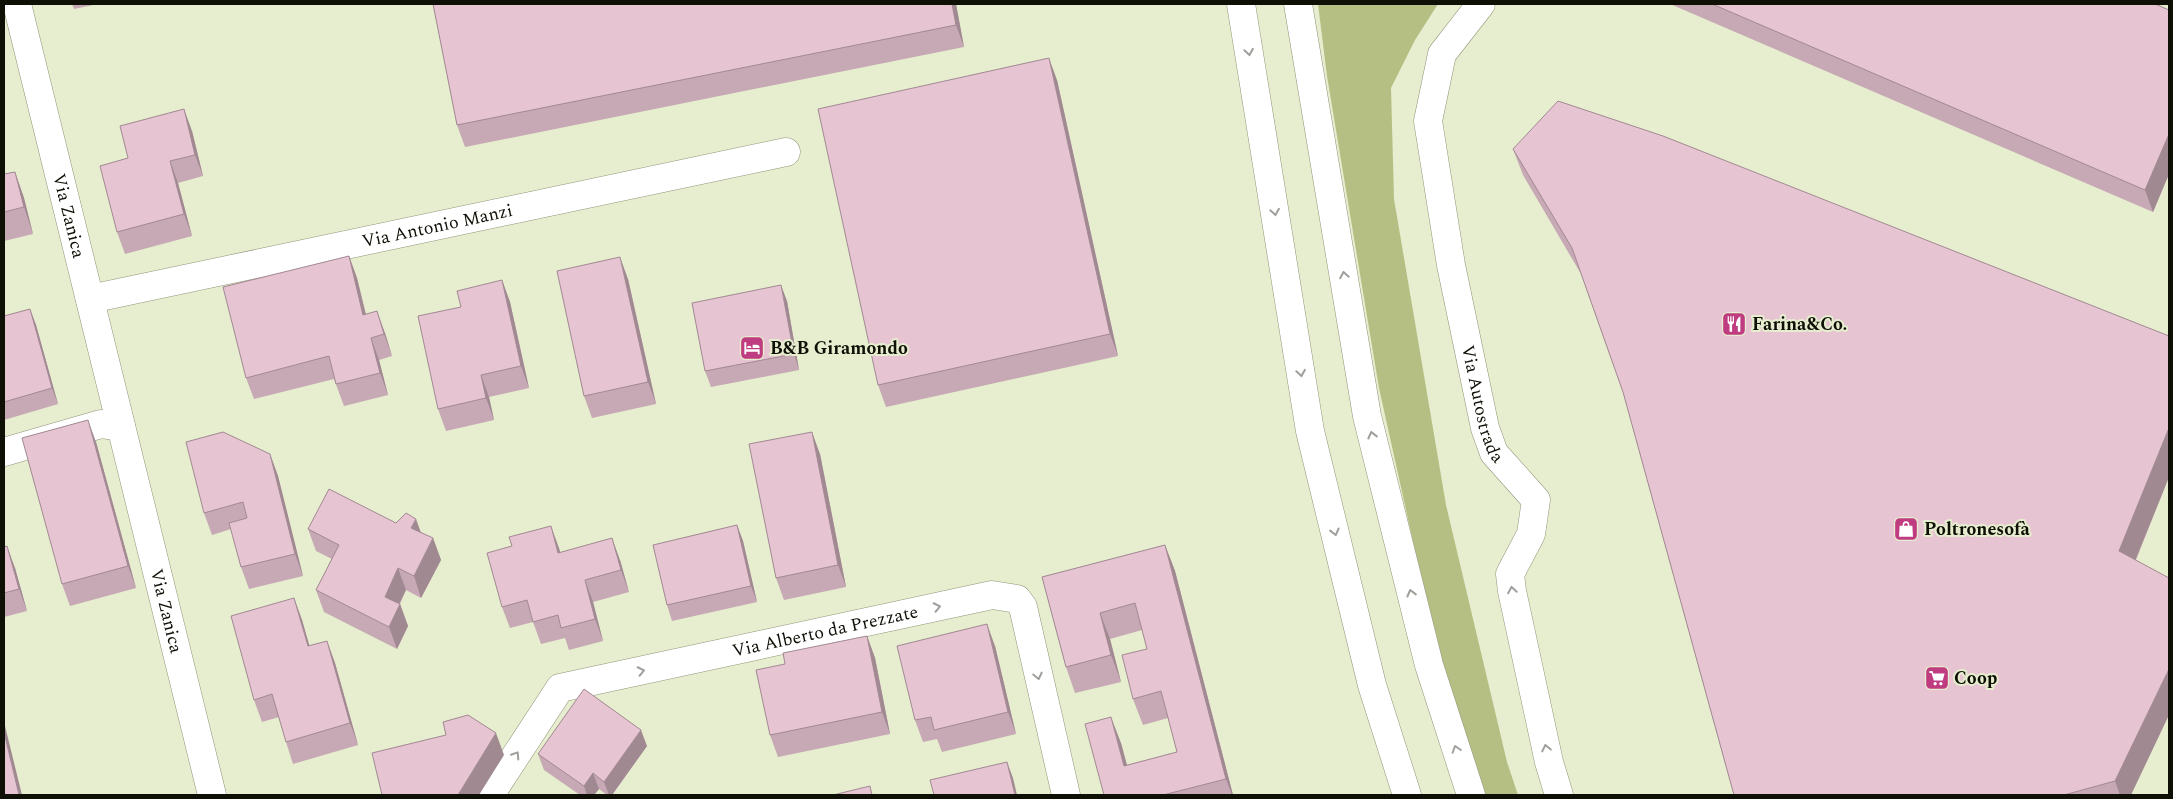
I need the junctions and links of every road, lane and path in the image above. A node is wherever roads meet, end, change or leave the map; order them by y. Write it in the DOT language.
graph roads {
  1 [pos="1241,4"];
  2 [pos="1298,4"];
  3 [pos="1481,4"];
  4 [pos="14,17"];
  5 [pos="786,152"];
  6 [pos="90,299"];
  7 [pos="121,427"];
  8 [pos="4,452"];
  9 [pos="212,795"];
  10 [pos="490,795"];
  11 [pos="1066,795"];
  12 [pos="1407,795"];
  13 [pos="1471,795"];
  14 [pos="1560,795"];
  1 -- 12 [label="street, one-way"];
  13 -- 2 [label="street, one-way"];
  14 -- 3 [label="street, Via Autostrada, one-way"];
  4 -- 6 [label="street, Via Zanica"];
  5 -- 6 [label="street, Via Antonio Manzi"];
  6 -- 7 [label="street, Via Zanica"];
  7 -- 8 [label="street"];
  7 -- 9 [label="street, Via Zanica"];
  10 -- 11 [label="street, Via Alberto da Prezzate, one-way"];
}
